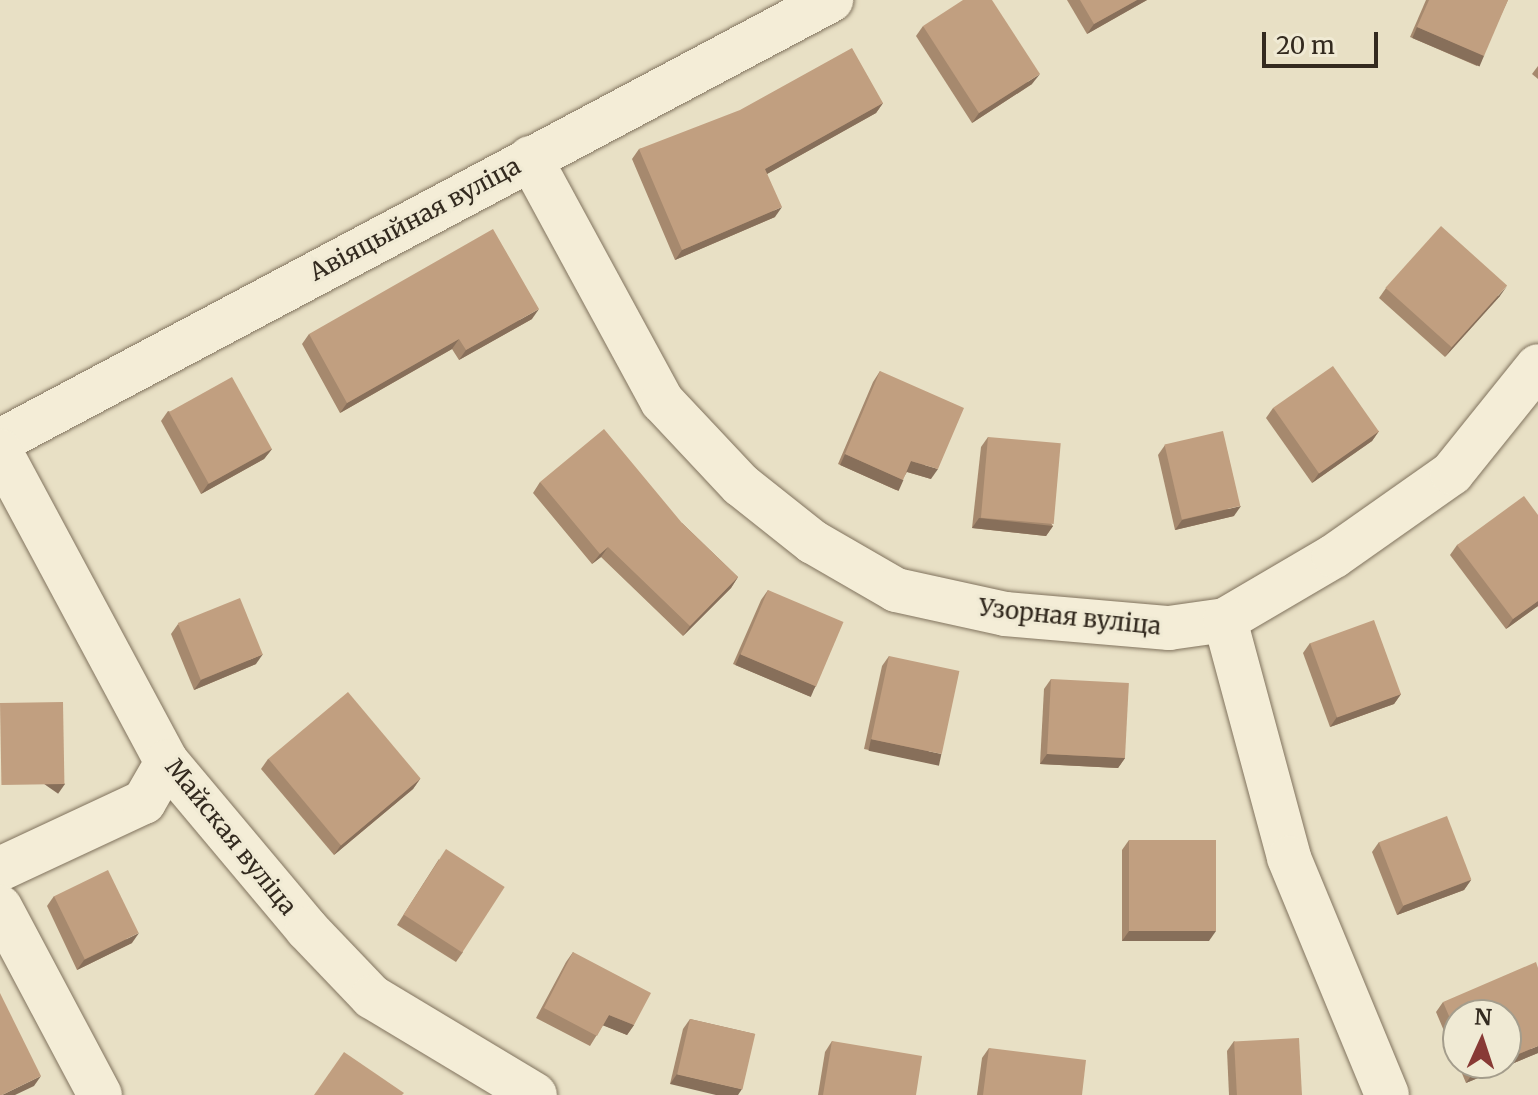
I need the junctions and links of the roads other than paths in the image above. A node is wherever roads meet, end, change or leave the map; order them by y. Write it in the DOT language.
graph roads {
  1 [pos="831,0"];
  2 [pos="530,158"];
  3 [pos="1538,366"];
  4 [pos="0,441"];
  5 [pos="0,451"];
  6 [pos="1225,620"];
  7 [pos="167,762"];
  8 [pos="0,869"];
  9 [pos="0,907"];
  10 [pos="100,1095"];
  11 [pos="535,1095"];
  12 [pos="1387,1095"];
  1 -- 2 [label="street, Авіяцыйная вуліца"];
  2 -- 4 [label="street, Авіяцыйная вуліца"];
  2 -- 6 [label="street, Узорная вуліца"];
  3 -- 6 [label="street, Узорная вуліца"];
  5 -- 7 [label="street, Майская вуліца"];
  6 -- 12 [label="street"];
  7 -- 8 [label="street"];
  7 -- 11 [label="street, Майская вуліца"];
  9 -- 10 [label="street"];
}
